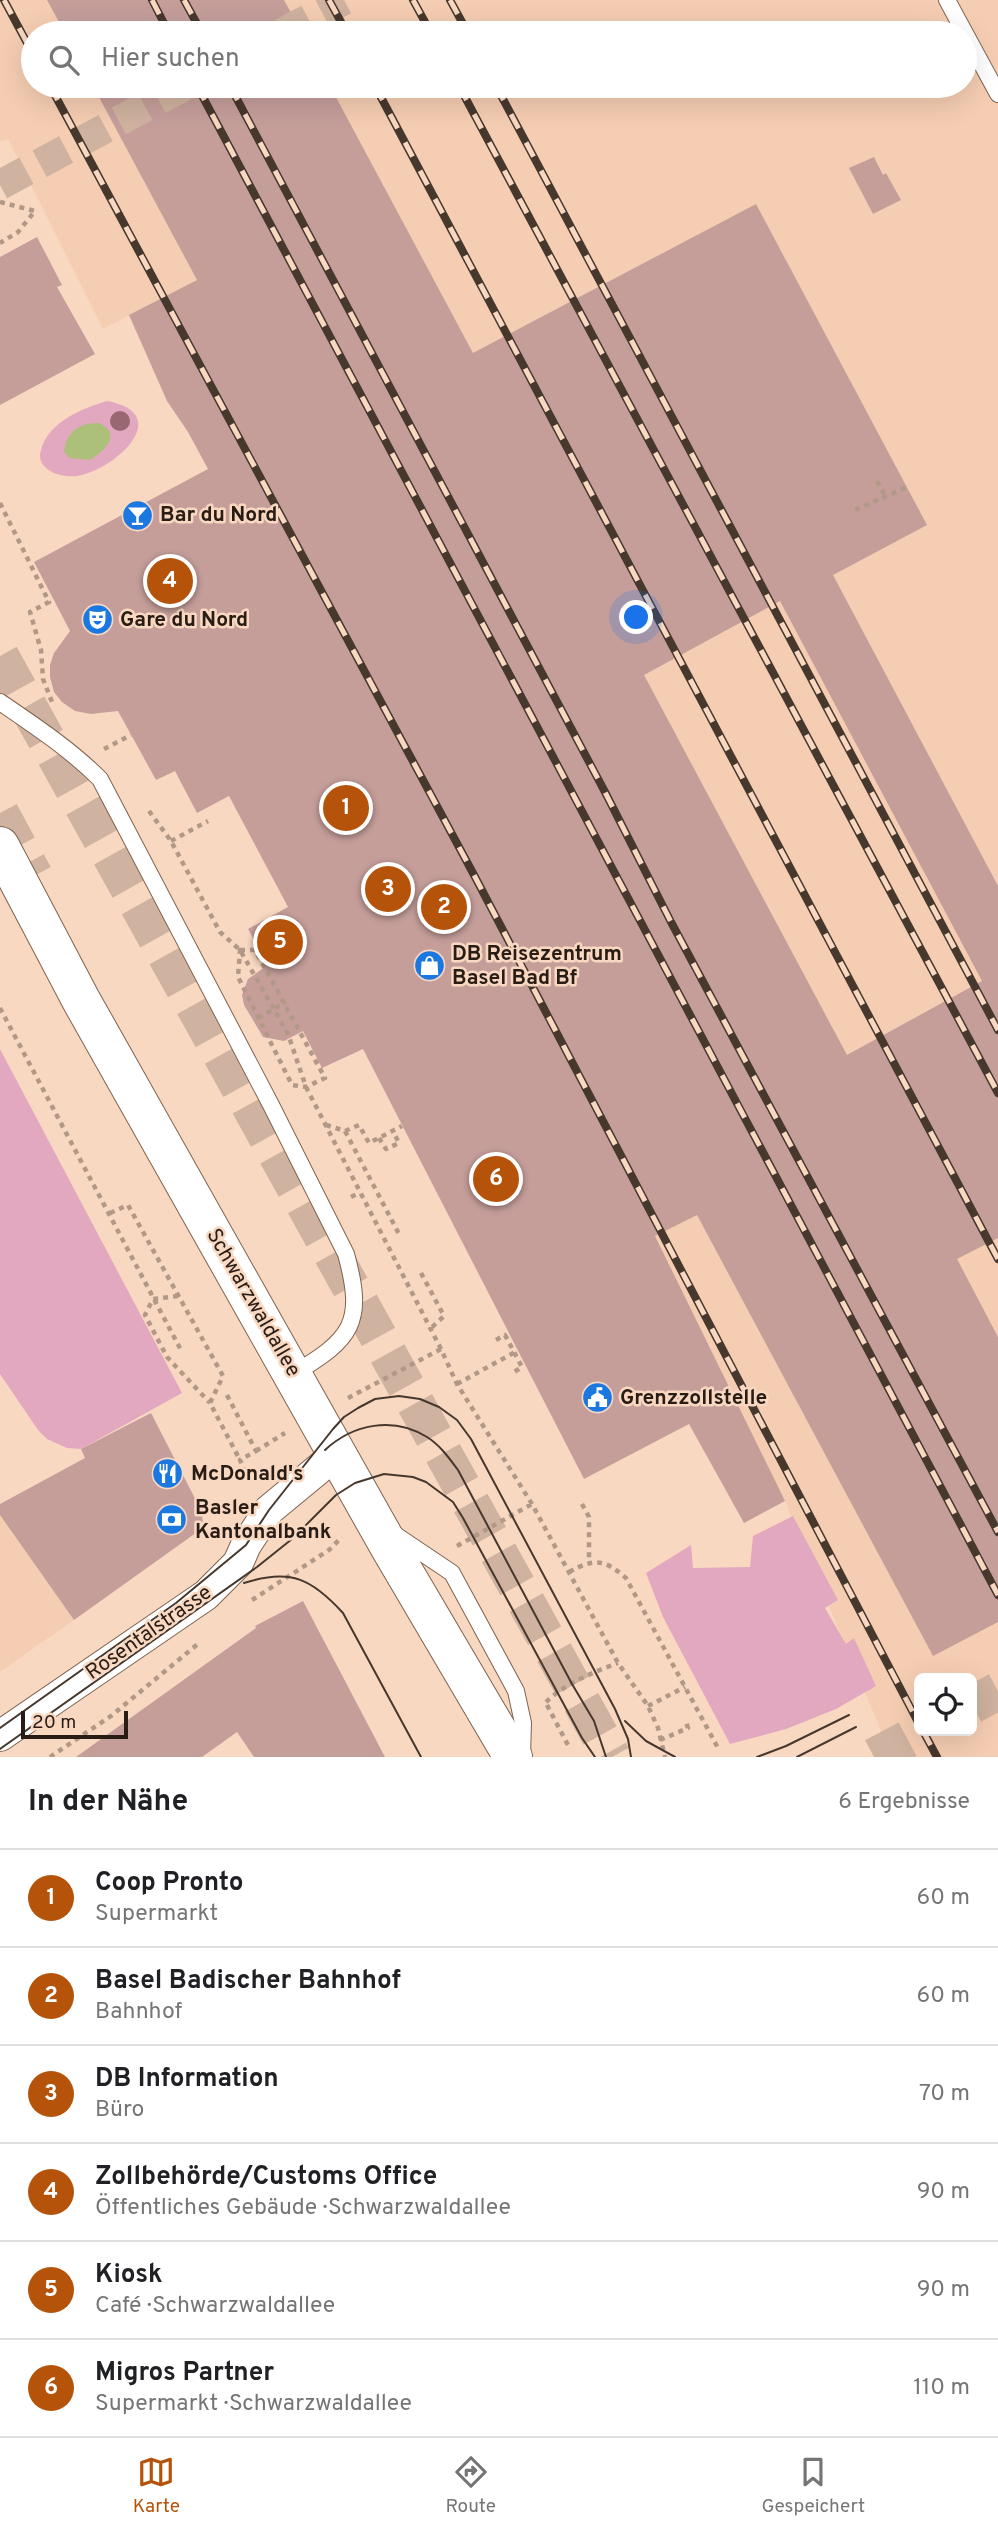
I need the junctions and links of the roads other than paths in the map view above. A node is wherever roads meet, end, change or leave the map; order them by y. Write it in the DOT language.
graph roads {
  1 [pos="947,0"];
  2 [pos="958,21"];
  3 [pos="977,55"];
  4 [pos="998,94"];
  5 [pos="0,702"];
  6 [pos="0,846"];
  7 [pos="293,1374"];
  8 [pos="338,1453"];
  9 [pos="373,1516"];
  10 [pos="0,1737"];
  11 [pos="513,1757"];
  12 [pos="522,1757"];
  1 -- 2 [label="lane"];
  3 -- 4 [label="lane"];
  5 -- 7 [label="lane"];
  6 -- 7 [label="main road, Schwarzwaldallee"];
  7 -- 8 [label="main road, Schwarzwaldallee"];
  8 -- 9 [label="main road, Schwarzwaldallee"];
  8 -- 10 [label="street, Rosentalstrasse"];
  9 -- 11 [label="main road, Schwarzwaldallee"];
  9 -- 12 [label="lane"];
}
